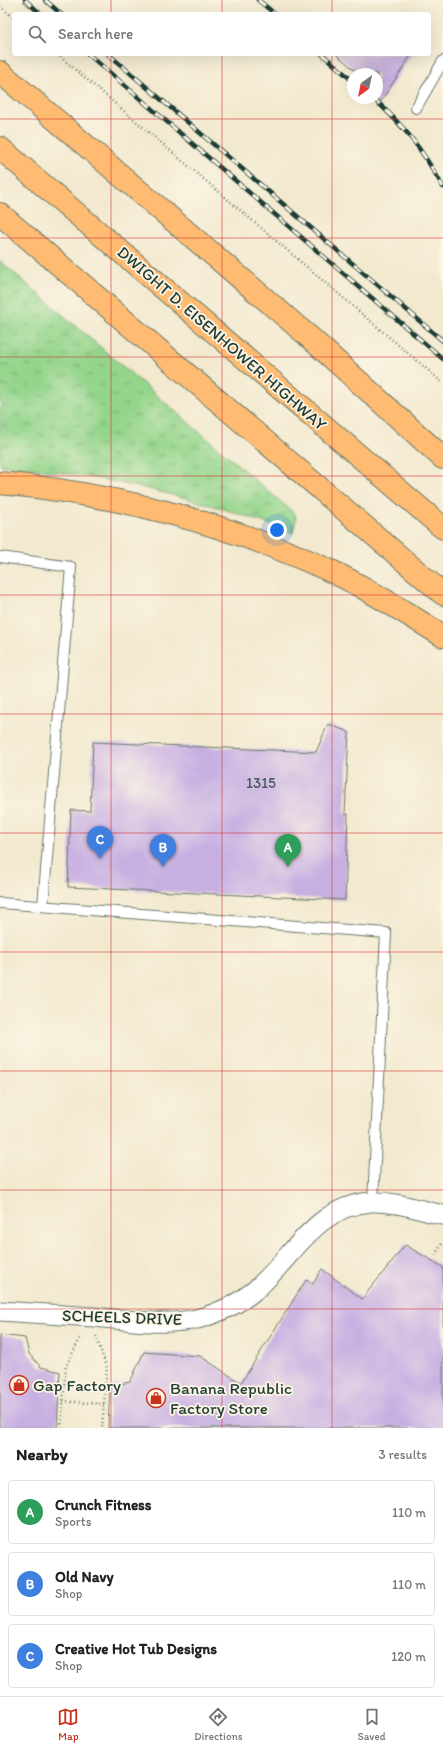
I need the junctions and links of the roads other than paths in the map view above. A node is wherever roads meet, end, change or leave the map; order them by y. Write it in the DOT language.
graph roads {
  1 [pos="443,61"];
  2 [pos="0,72"];
  3 [pos="416,108"];
  4 [pos="0,148"];
  5 [pos="0,214"];
  6 [pos="443,458"];
  7 [pos="0,483"];
  8 [pos="443,528"];
  9 [pos="0,557"];
  10 [pos="443,594"];
  11 [pos="443,636"];
  12 [pos="0,903"];
  13 [pos="43,906"];
  14 [pos="373,1202"];
  15 [pos="443,1215"];
  16 [pos="0,1311"];
  1 -- 3 [label="lane"];
  2 -- 6 [label="highway"];
  4 -- 8 [label="highway, DWIGHT D. EISENHOWER HIGHWAY"];
  5 -- 10 [label="highway"];
  7 -- 11 [label="highway"];
  9 -- 13 [label="lane"];
  12 -- 13 [label="lane"];
  13 -- 14 [label="lane"];
  14 -- 15 [label="street, SCHEELS DRIVE"];
  14 -- 16 [label="street, SCHEELS DRIVE"];
}
